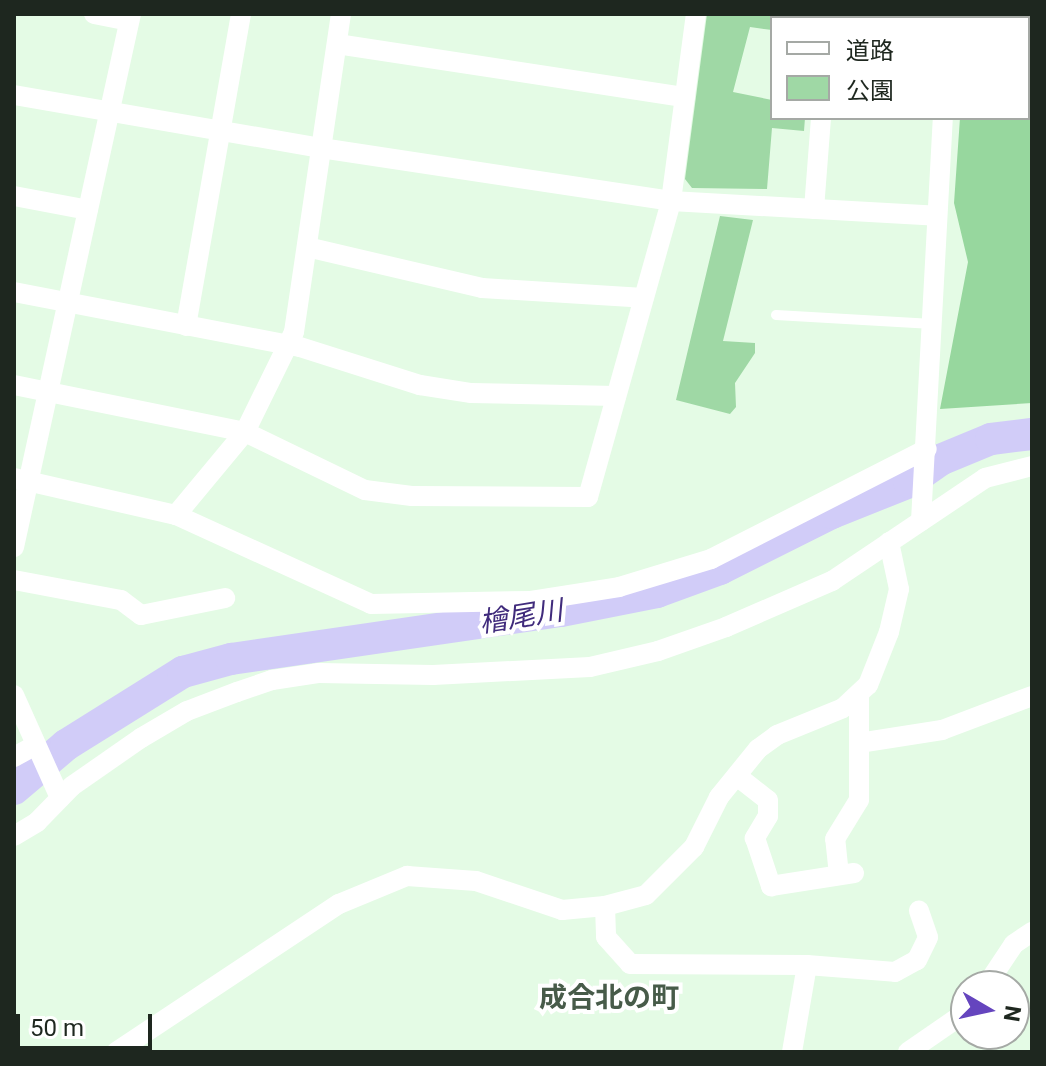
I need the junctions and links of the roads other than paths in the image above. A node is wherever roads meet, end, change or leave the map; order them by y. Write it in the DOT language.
graph roads {
  1 [pos="94,14"];
  2 [pos="241,14"];
  3 [pos="341,14"];
  4 [pos="696,14"];
  5 [pos="130,18"];
  6 [pos="337,44"];
  7 [pos="14,95"];
  8 [pos="685,97"];
  9 [pos="109,113"];
  10 [pos="821,120"];
  11 [pos="943,120"];
  12 [pos="220,130"];
  13 [pos="321,148"];
  14 [pos="14,196"];
  15 [pos="671,201"];
  16 [pos="814,209"];
  17 [pos="88,210"];
  18 [pos="937,216"];
  19 [pos="307,247"];
  20 [pos="14,292"];
  21 [pos="644,298"];
  22 [pos="68,302"];
  23 [pos="776,315"];
  24 [pos="934,324"];
  25 [pos="186,326"];
  26 [pos="289,346"];
  27 [pos="14,385"];
  28 [pos="48,391"];
  29 [pos="616,396"];
  30 [pos="245,432"];
  31 [pos="927,449"];
  32 [pos="1032,466"];
  33 [pos="21,481"];
  34 [pos="176,515"];
  35 [pos="921,521"];
  36 [pos="889,542"];
  37 [pos="14,547"];
  38 [pos="14,580"];
  39 [pos="225,598"];
  40 [pos="859,694"];
  41 [pos="14,695"];
  42 [pos="1032,696"];
  43 [pos="859,743"];
  44 [pos="37,747"];
  45 [pos="14,757"];
  46 [pos="737,776"];
  47 [pos="58,792"];
  48 [pos="14,836"];
  49 [pos="605,906"];
  50 [pos="919,911"];
  51 [pos="1032,932"];
  52 [pos="807,965"];
  53 [pos="997,970"];
  54 [pos="950,1023"];
  55 [pos="116,1052"];
  56 [pos="792,1052"];
  57 [pos="908,1052"];
  1 -- 5 [label="street"];
  2 -- 12 [label="street"];
  3 -- 6 [label="street"];
  4 -- 8 [label="street"];
  5 -- 9 [label="street"];
  6 -- 8 [label="street"];
  6 -- 13 [label="street"];
  7 -- 9 [label="street"];
  8 -- 15 [label="street"];
  9 -- 12 [label="street"];
  9 -- 17 [label="street"];
  10 -- 16 [label="street"];
  11 -- 18 [label="street"];
  12 -- 13 [label="street"];
  12 -- 25 [label="street"];
  13 -- 15 [label="street"];
  13 -- 19 [label="street"];
  14 -- 17 [label="street"];
  15 -- 16 [label="street"];
  15 -- 21 [label="street"];
  16 -- 18 [label="street"];
  17 -- 22 [label="street"];
  18 -- 24 [label="street"];
  19 -- 21 [label="street"];
  19 -- 26 [label="street"];
  20 -- 22 [label="street"];
  21 -- 29 [label="street"];
  22 -- 25 [label="street"];
  22 -- 28 [label="street"];
  23 -- 24 [label="lane"];
  24 -- 31 [label="street"];
  25 -- 26 [label="street"];
  26 -- 29 [label="street"];
  26 -- 30 [label="street"];
  27 -- 28 [label="street"];
  28 -- 30 [label="street"];
  28 -- 33 [label="street"];
  29 -- 30 [label="street"];
  30 -- 34 [label="street"];
  31 -- 34 [label="street"];
  31 -- 35 [label="street"];
  32 -- 35 [label="street"];
  33 -- 34 [label="street"];
  33 -- 37 [label="street"];
  35 -- 36 [label="street"];
  36 -- 40 [label="street"];
  36 -- 47 [label="street"];
  38 -- 39 [label="street"];
  40 -- 43 [label="street"];
  40 -- 46 [label="street"];
  41 -- 44 [label="street"];
  42 -- 43 [label="street"];
  43 -- 46 [label="street"];
  44 -- 45 [label="street"];
  44 -- 47 [label="street"];
  46 -- 49 [label="street"];
  47 -- 48 [label="street"];
  49 -- 52 [label="street"];
  49 -- 55 [label="street"];
  50 -- 52 [label="street"];
  51 -- 53 [label="street"];
  52 -- 56 [label="street"];
  54 -- 57 [label="street"];
}
